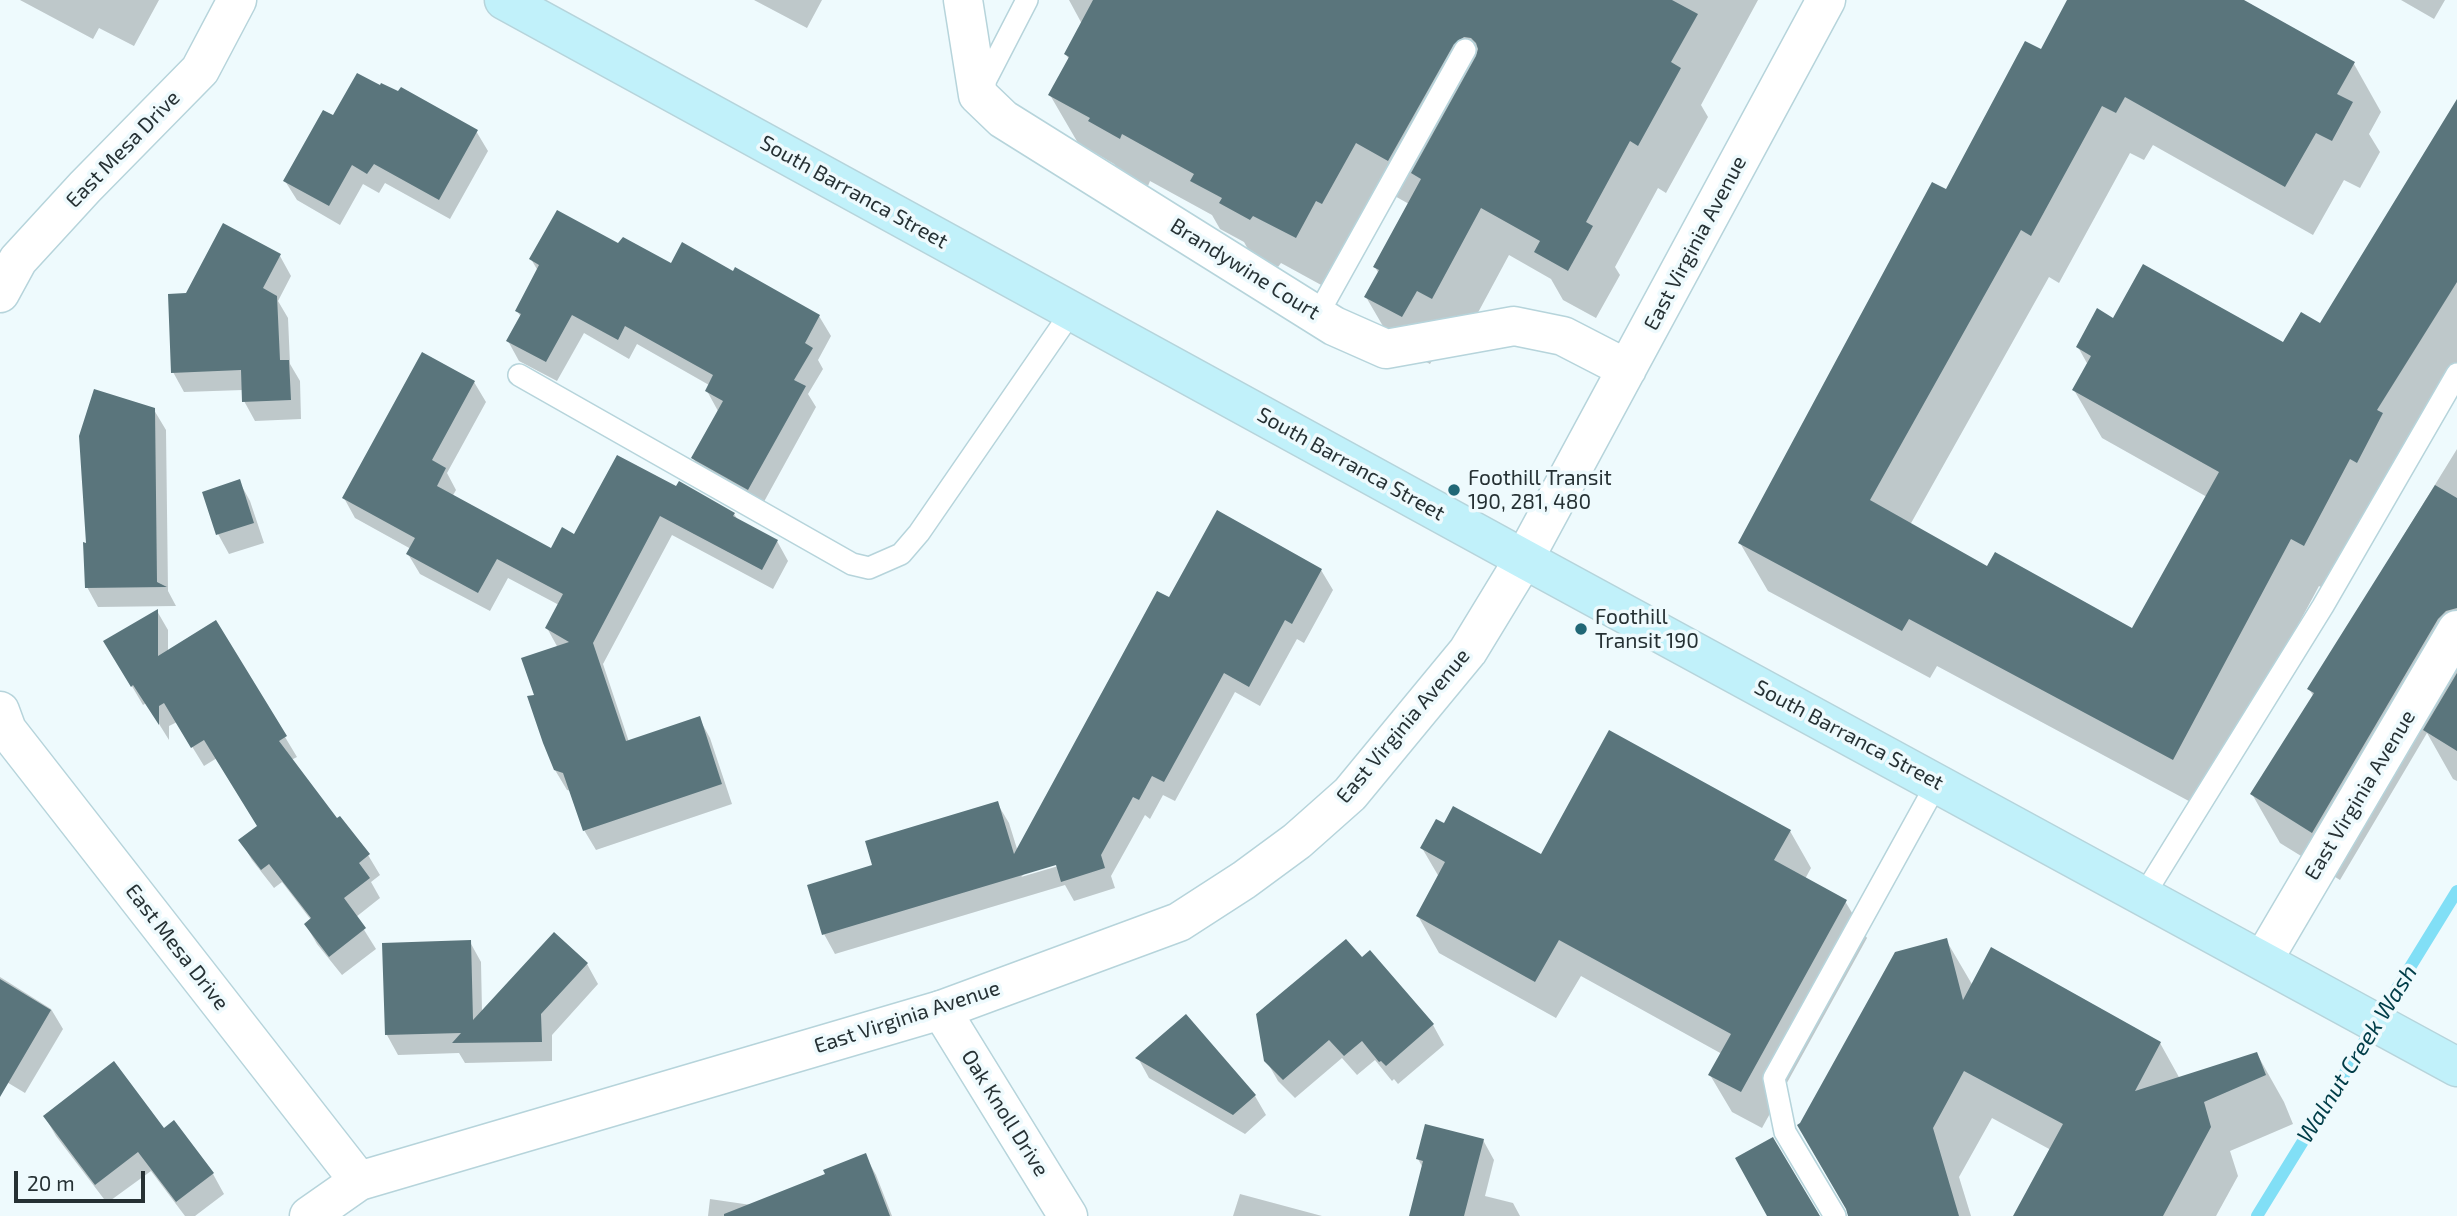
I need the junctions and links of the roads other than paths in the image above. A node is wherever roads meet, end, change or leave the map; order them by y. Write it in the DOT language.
graph roads {
  1 [pos="237,0"];
  2 [pos="504,0"];
  3 [pos="963,0"];
  4 [pos="1027,0"];
  5 [pos="1826,0"];
  6 [pos="1465,50"];
  7 [pos="978,95"];
  8 [pos="0,293"];
  9 [pos="1072,312"];
  10 [pos="1318,314"];
  11 [pos="1627,369"];
  12 [pos="2457,374"];
  13 [pos="519,375"];
  14 [pos="1524,559"];
  15 [pos="2457,630"];
  16 [pos="2,724"];
  17 [pos="1937,783"];
  18 [pos="2144,895"];
  19 [pos="2263,960"];
  20 [pos="941,1010"];
  21 [pos="2457,1067"];
  22 [pos="359,1181"];
  23 [pos="309,1216"];
  24 [pos="1068,1216"];
  25 [pos="1835,1216"];
  1 -- 8 [label="street, East Mesa Drive"];
  2 -- 9 [label="main road, South Barranca Street"];
  3 -- 7 [label="street"];
  4 -- 7 [label="lane"];
  5 -- 11 [label="street, East Virginia Avenue"];
  6 -- 10 [label="lane"];
  7 -- 10 [label="street, Brandywine Court"];
  9 -- 13 [label="lane"];
  9 -- 14 [label="main road, South Barranca Street"];
  10 -- 11 [label="street, Brandywine Court"];
  11 -- 14 [label="street, East Virginia Avenue"];
  12 -- 18 [label="lane"];
  14 -- 17 [label="main road, South Barranca Street"];
  14 -- 20 [label="street, East Virginia Avenue"];
  15 -- 19 [label="street, East Virginia Avenue"];
  16 -- 22 [label="street, East Mesa Drive"];
  17 -- 18 [label="main road, South Barranca Street"];
  17 -- 25 [label="lane"];
  18 -- 19 [label="main road, South Barranca Street"];
  19 -- 21 [label="main road, South Barranca Street"];
  20 -- 22 [label="street, East Virginia Avenue"];
  20 -- 24 [label="street, Oak Knoll Drive"];
  22 -- 23 [label="street, East Virginia Avenue"];
}
